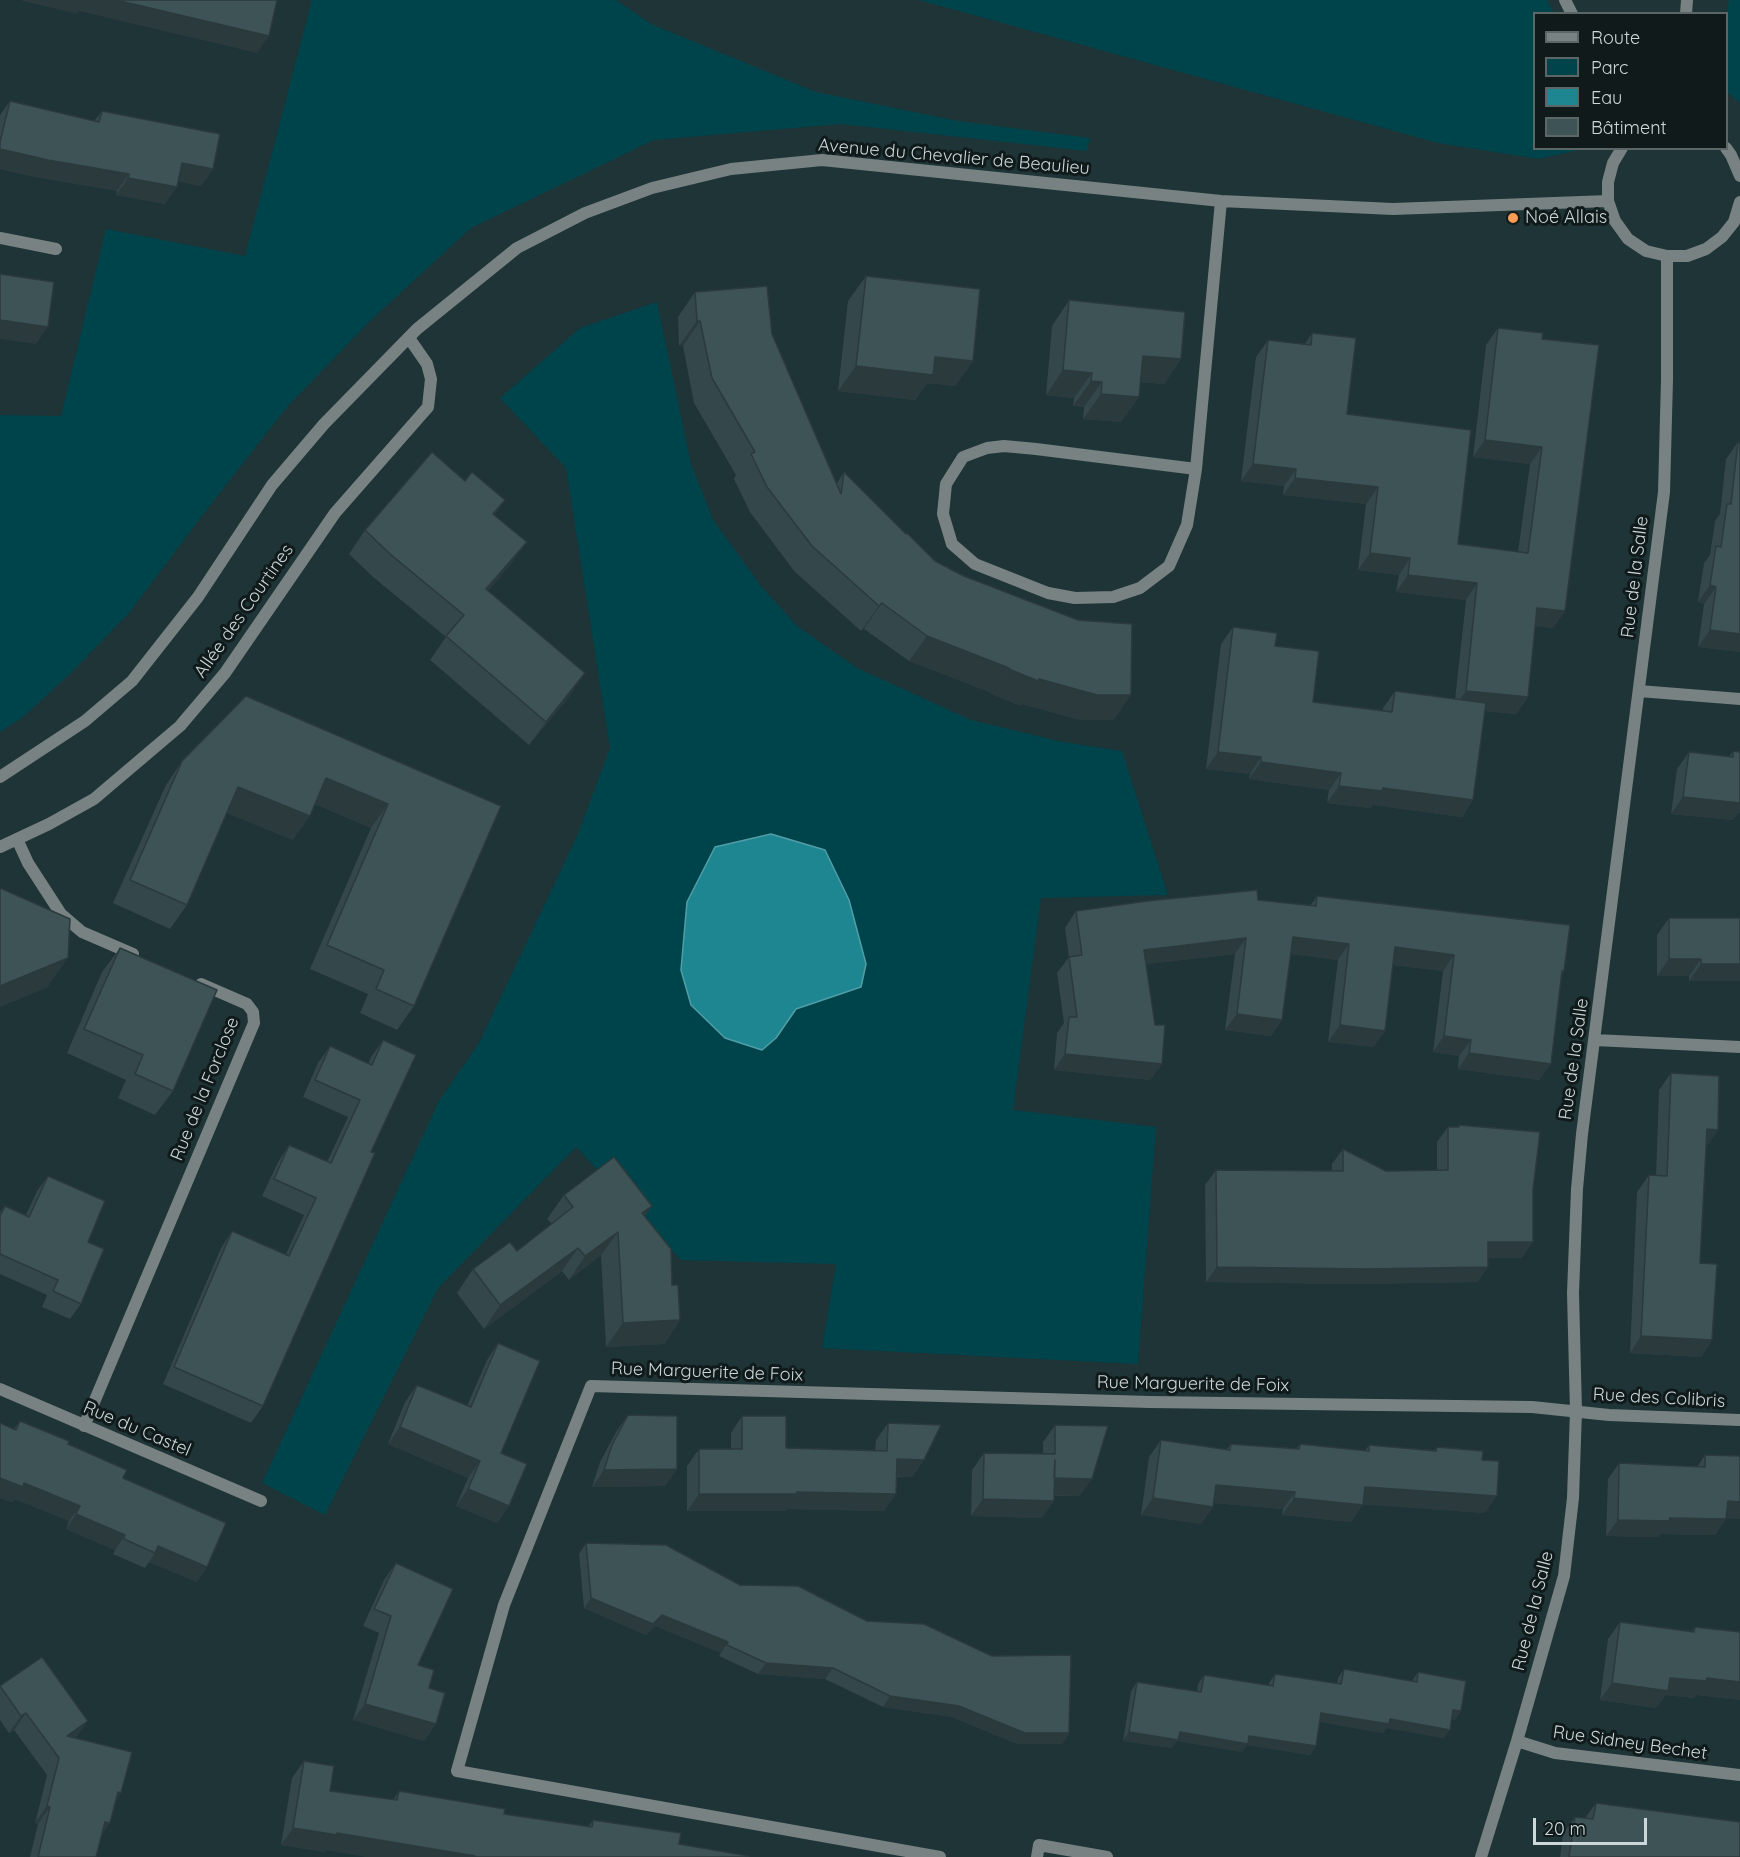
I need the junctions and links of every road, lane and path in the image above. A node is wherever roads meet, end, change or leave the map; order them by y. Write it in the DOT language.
graph roads {
  1 [pos="1621,150"];
  2 [pos="1727,150"];
  3 [pos="1740,176"];
  4 [pos="1221,201"];
  5 [pos="1608,201"];
  6 [pos="1740,202"];
  7 [pos="1737,223"];
  8 [pos="0,238"];
  9 [pos="56,249"];
  10 [pos="1667,256"];
  11 [pos="409,338"];
  12 [pos="1196,469"];
  13 [pos="1639,691"];
  14 [pos="1740,699"];
  15 [pos="0,777"];
  16 [pos="17,839"];
  17 [pos="0,847"];
  18 [pos="148,961"];
  19 [pos="192,980"];
  20 [pos="1595,1040"];
  21 [pos="1740,1047"];
  22 [pos="0,1389"];
  23 [pos="1576,1411"];
  24 [pos="1740,1420"];
  25 [pos="84,1426"];
  26 [pos="261,1501"];
  27 [pos="1517,1741"];
  28 [pos="1740,1775"];
  29 [pos="940,1857"];
  30 [pos="1037,1857"];
  31 [pos="1107,1857"];
  32 [pos="1481,1857"];
  1 -- 5 [label="street"];
  2 -- 3 [label="street"];
  4 -- 5 [label="street, Avenue du Chevalier de Beaulieu"];
  4 -- 11 [label="street, Avenue du Chevalier de Beaulieu"];
  4 -- 12 [label="street"];
  5 -- 10 [label="street"];
  6 -- 7 [label="street"];
  7 -- 10 [label="street"];
  8 -- 9 [label="street"];
  10 -- 13 [label="street, Rue de la Salle"];
  11 -- 15 [label="street, Avenue du Chevalier de Beaulieu"];
  11 -- 16 [label="street, Allée des Courtines"];
  12 -- 12 [label="street"];
  13 -- 14 [label="street"];
  13 -- 20 [label="street, Rue de la Salle"];
  16 -- 17 [label="street, Allée des Courtines"];
  16 -- 18 [label="street"];
  19 -- 25 [label="street, Rue de la Forclose"];
  20 -- 21 [label="street"];
  20 -- 23 [label="street, Rue de la Salle"];
  22 -- 25 [label="street, Rue du Castel"];
  23 -- 24 [label="street, Rue des Colibris"];
  23 -- 27 [label="street, Rue de la Salle"];
  23 -- 29 [label="street, Rue Marguerite de Foix"];
  25 -- 26 [label="street, Rue du Castel"];
  27 -- 28 [label="street, Rue Sidney Bechet"];
  27 -- 32 [label="street, Rue de la Salle"];
  30 -- 31 [label="street"];
}
